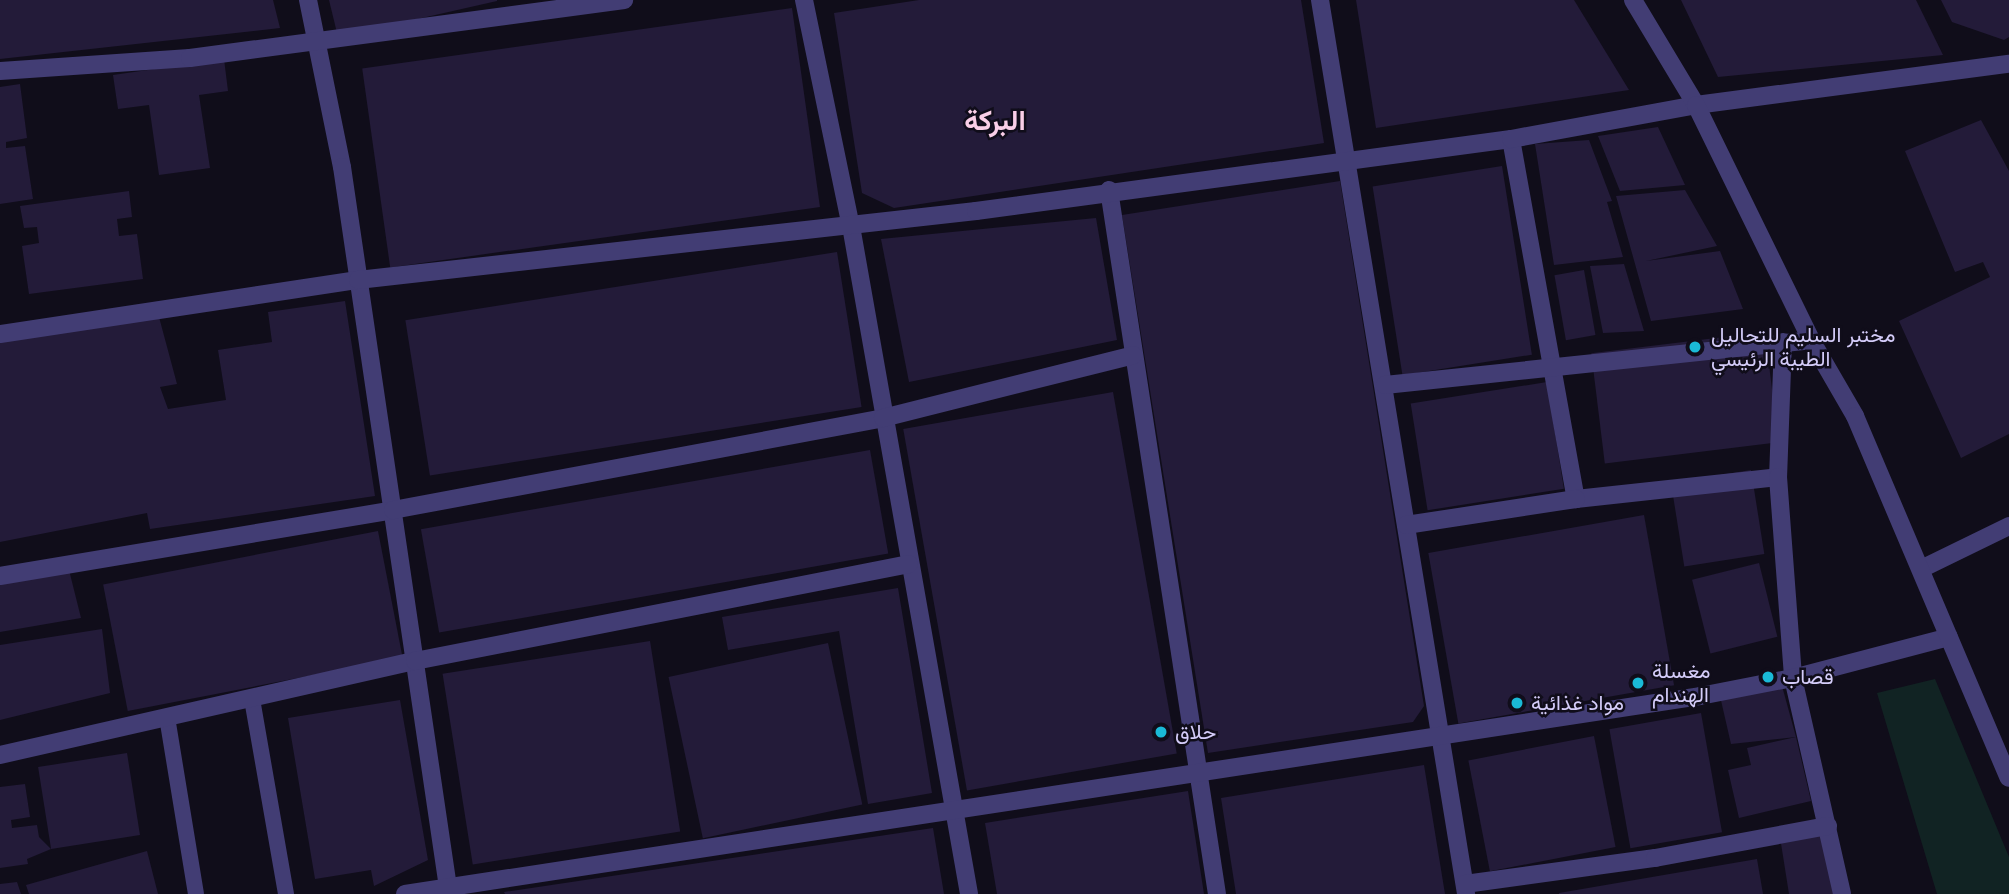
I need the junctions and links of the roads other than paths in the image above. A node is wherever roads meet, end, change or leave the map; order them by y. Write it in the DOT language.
graph roads {
  1 [pos="308,0"];
  2 [pos="624,0"];
  3 [pos="804,0"];
  4 [pos="1320,0"];
  5 [pos="1633,0"];
  6 [pos="319,41"];
  7 [pos="0,71"];
  8 [pos="2007,71"];
  9 [pos="1696,105"];
  10 [pos="1511,139"];
  11 [pos="1349,160"];
  12 [pos="1109,190"];
  13 [pos="851,226"];
  14 [pos="358,280"];
  15 [pos="0,334"];
  16 [pos="1811,340"];
  17 [pos="1783,342"];
  18 [pos="1133,355"];
  19 [pos="1552,365"];
  20 [pos="1385,385"];
  21 [pos="883,418"];
  22 [pos="1778,477"];
  23 [pos="1576,499"];
  24 [pos="393,510"];
  25 [pos="1406,525"];
  26 [pos="2009,526"];
  27 [pos="909,564"];
  28 [pos="1921,569"];
  29 [pos="0,576"];
  30 [pos="1949,637"];
  31 [pos="415,661"];
  32 [pos="1793,678"];
  33 [pos="252,699"];
  34 [pos="167,718"];
  35 [pos="1438,736"];
  36 [pos="0,755"];
  37 [pos="1199,774"];
  38 [pos="2009,778"];
  39 [pos="955,808"];
  40 [pos="1828,826"];
  41 [pos="448,889"];
  42 [pos="1465,889"];
  43 [pos="196,894"];
  44 [pos="286,894"];
  45 [pos="405,894"];
  46 [pos="969,894"];
  47 [pos="1217,894"];
  48 [pos="1842,894"];
  1 -- 6 [label="street"];
  2 -- 6 [label="street"];
  3 -- 13 [label="street"];
  4 -- 11 [label="street"];
  5 -- 9 [label="street"];
  6 -- 7 [label="street"];
  6 -- 14 [label="street"];
  8 -- 9 [label="street"];
  9 -- 10 [label="street"];
  9 -- 16 [label="street"];
  10 -- 11 [label="street"];
  10 -- 19 [label="street"];
  11 -- 12 [label="street"];
  11 -- 20 [label="street"];
  12 -- 13 [label="street"];
  12 -- 18 [label="street"];
  13 -- 14 [label="street"];
  13 -- 21 [label="street"];
  14 -- 15 [label="street"];
  14 -- 24 [label="street"];
  16 -- 17 [label="street"];
  16 -- 28 [label="street"];
  17 -- 19 [label="street"];
  17 -- 22 [label="street"];
  18 -- 21 [label="street"];
  18 -- 37 [label="street"];
  19 -- 20 [label="street"];
  19 -- 23 [label="street"];
  20 -- 25 [label="street"];
  21 -- 24 [label="street"];
  21 -- 27 [label="street"];
  22 -- 23 [label="street"];
  22 -- 32 [label="street"];
  23 -- 25 [label="street"];
  24 -- 29 [label="street"];
  24 -- 31 [label="street"];
  25 -- 35 [label="street"];
  26 -- 28 [label="street"];
  27 -- 31 [label="street"];
  27 -- 39 [label="street"];
  28 -- 30 [label="street"];
  30 -- 32 [label="street"];
  30 -- 38 [label="street"];
  31 -- 33 [label="street"];
  31 -- 41 [label="street"];
  32 -- 35 [label="street"];
  32 -- 40 [label="street"];
  33 -- 34 [label="street"];
  33 -- 44 [label="lane"];
  34 -- 36 [label="street"];
  34 -- 43 [label="lane"];
  35 -- 37 [label="street"];
  35 -- 42 [label="street"];
  37 -- 39 [label="street"];
  37 -- 47 [label="street"];
  39 -- 41 [label="street"];
  39 -- 46 [label="street"];
  40 -- 42 [label="street"];
  40 -- 48 [label="street"];
  41 -- 45 [label="street"];
}
